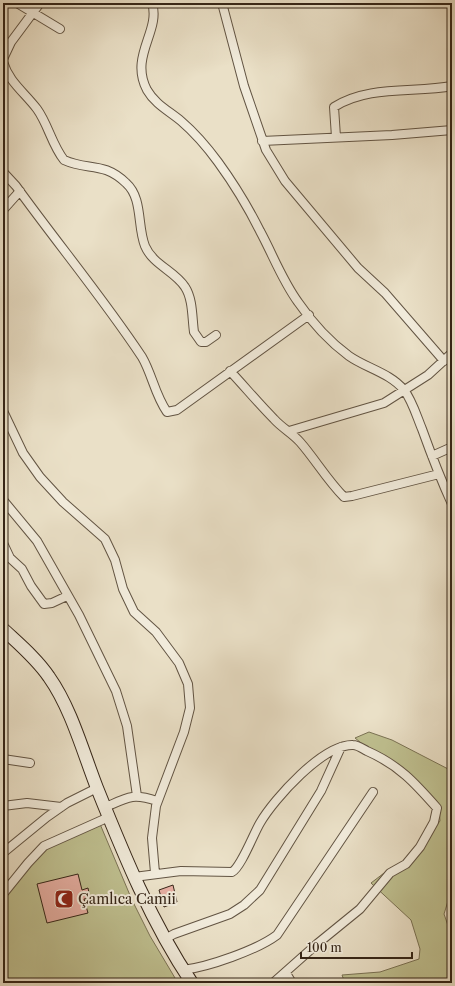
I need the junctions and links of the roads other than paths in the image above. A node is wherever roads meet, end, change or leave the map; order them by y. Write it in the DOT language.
graph roads {
  1 [pos="17,3"];
  2 [pos="40,3"];
  3 [pos="152,3"];
  4 [pos="222,3"];
  5 [pos="34,13"];
  6 [pos="60,29"];
  7 [pos="3,58"];
  8 [pos="3,62"];
  9 [pos="452,86"];
  10 [pos="452,130"];
  11 [pos="336,137"];
  12 [pos="262,140"];
  13 [pos="3,172"];
  14 [pos="20,192"];
  15 [pos="3,210"];
  16 [pos="309,315"];
  17 [pos="216,335"];
  18 [pos="452,353"];
  19 [pos="444,361"];
  20 [pos="230,371"];
  21 [pos="404,390"];
  22 [pos="3,411"];
  23 [pos="290,431"];
  24 [pos="452,447"];
  25 [pos="432,456"];
  26 [pos="439,474"];
  27 [pos="4,502"];
  28 [pos="452,504"];
  29 [pos="3,543"];
  30 [pos="68,596"];
  31 [pos="3,629"];
  32 [pos="341,747"];
  33 [pos="3,759"];
  34 [pos="30,763"];
  35 [pos="97,788"];
  36 [pos="373,792"];
  37 [pos="137,796"];
  38 [pos="157,801"];
  39 [pos="3,806"];
  40 [pos="61,807"];
  41 [pos="107,812"];
  42 [pos="3,853"];
  43 [pos="155,873"];
  44 [pos="134,877"];
  45 [pos="3,894"];
  46 [pos="165,939"];
  47 [pos="183,970"];
  48 [pos="286,973"];
  49 [pos="192,983"];
  50 [pos="273,983"];
  51 [pos="292,983"];
  1 -- 5 [label="street"];
  2 -- 5 [label="street"];
  3 -- 16 [label="street"];
  4 -- 12 [label="street"];
  5 -- 6 [label="street"];
  5 -- 7 [label="street"];
  8 -- 17 [label="street"];
  9 -- 11 [label="street"];
  10 -- 11 [label="street"];
  11 -- 12 [label="street"];
  12 -- 19 [label="street"];
  13 -- 14 [label="street"];
  14 -- 15 [label="street"];
  14 -- 20 [label="street"];
  16 -- 20 [label="street"];
  16 -- 21 [label="street"];
  18 -- 19 [label="street"];
  19 -- 21 [label="street"];
  20 -- 23 [label="street"];
  21 -- 23 [label="street"];
  21 -- 25 [label="street"];
  22 -- 38 [label="street"];
  23 -- 26 [label="street"];
  24 -- 25 [label="street"];
  25 -- 26 [label="street"];
  26 -- 28 [label="street"];
  27 -- 30 [label="street"];
  29 -- 30 [label="street"];
  30 -- 37 [label="street"];
  31 -- 35 [label="main road"];
  32 -- 43 [label="street"];
  32 -- 46 [label="street"];
  32 -- 48 [label="street"];
  33 -- 34 [label="street"];
  35 -- 40 [label="street"];
  35 -- 41 [label="main road"];
  36 -- 47 [label="street"];
  37 -- 38 [label="street"];
  37 -- 41 [label="street"];
  38 -- 43 [label="street"];
  39 -- 40 [label="street"];
  40 -- 42 [label="street"];
  41 -- 44 [label="main road"];
  41 -- 45 [label="street"];
  43 -- 44 [label="street"];
  44 -- 46 [label="main road"];
  46 -- 47 [label="main road"];
  47 -- 49 [label="main road"];
  48 -- 50 [label="street"];
  48 -- 51 [label="street"];
}
